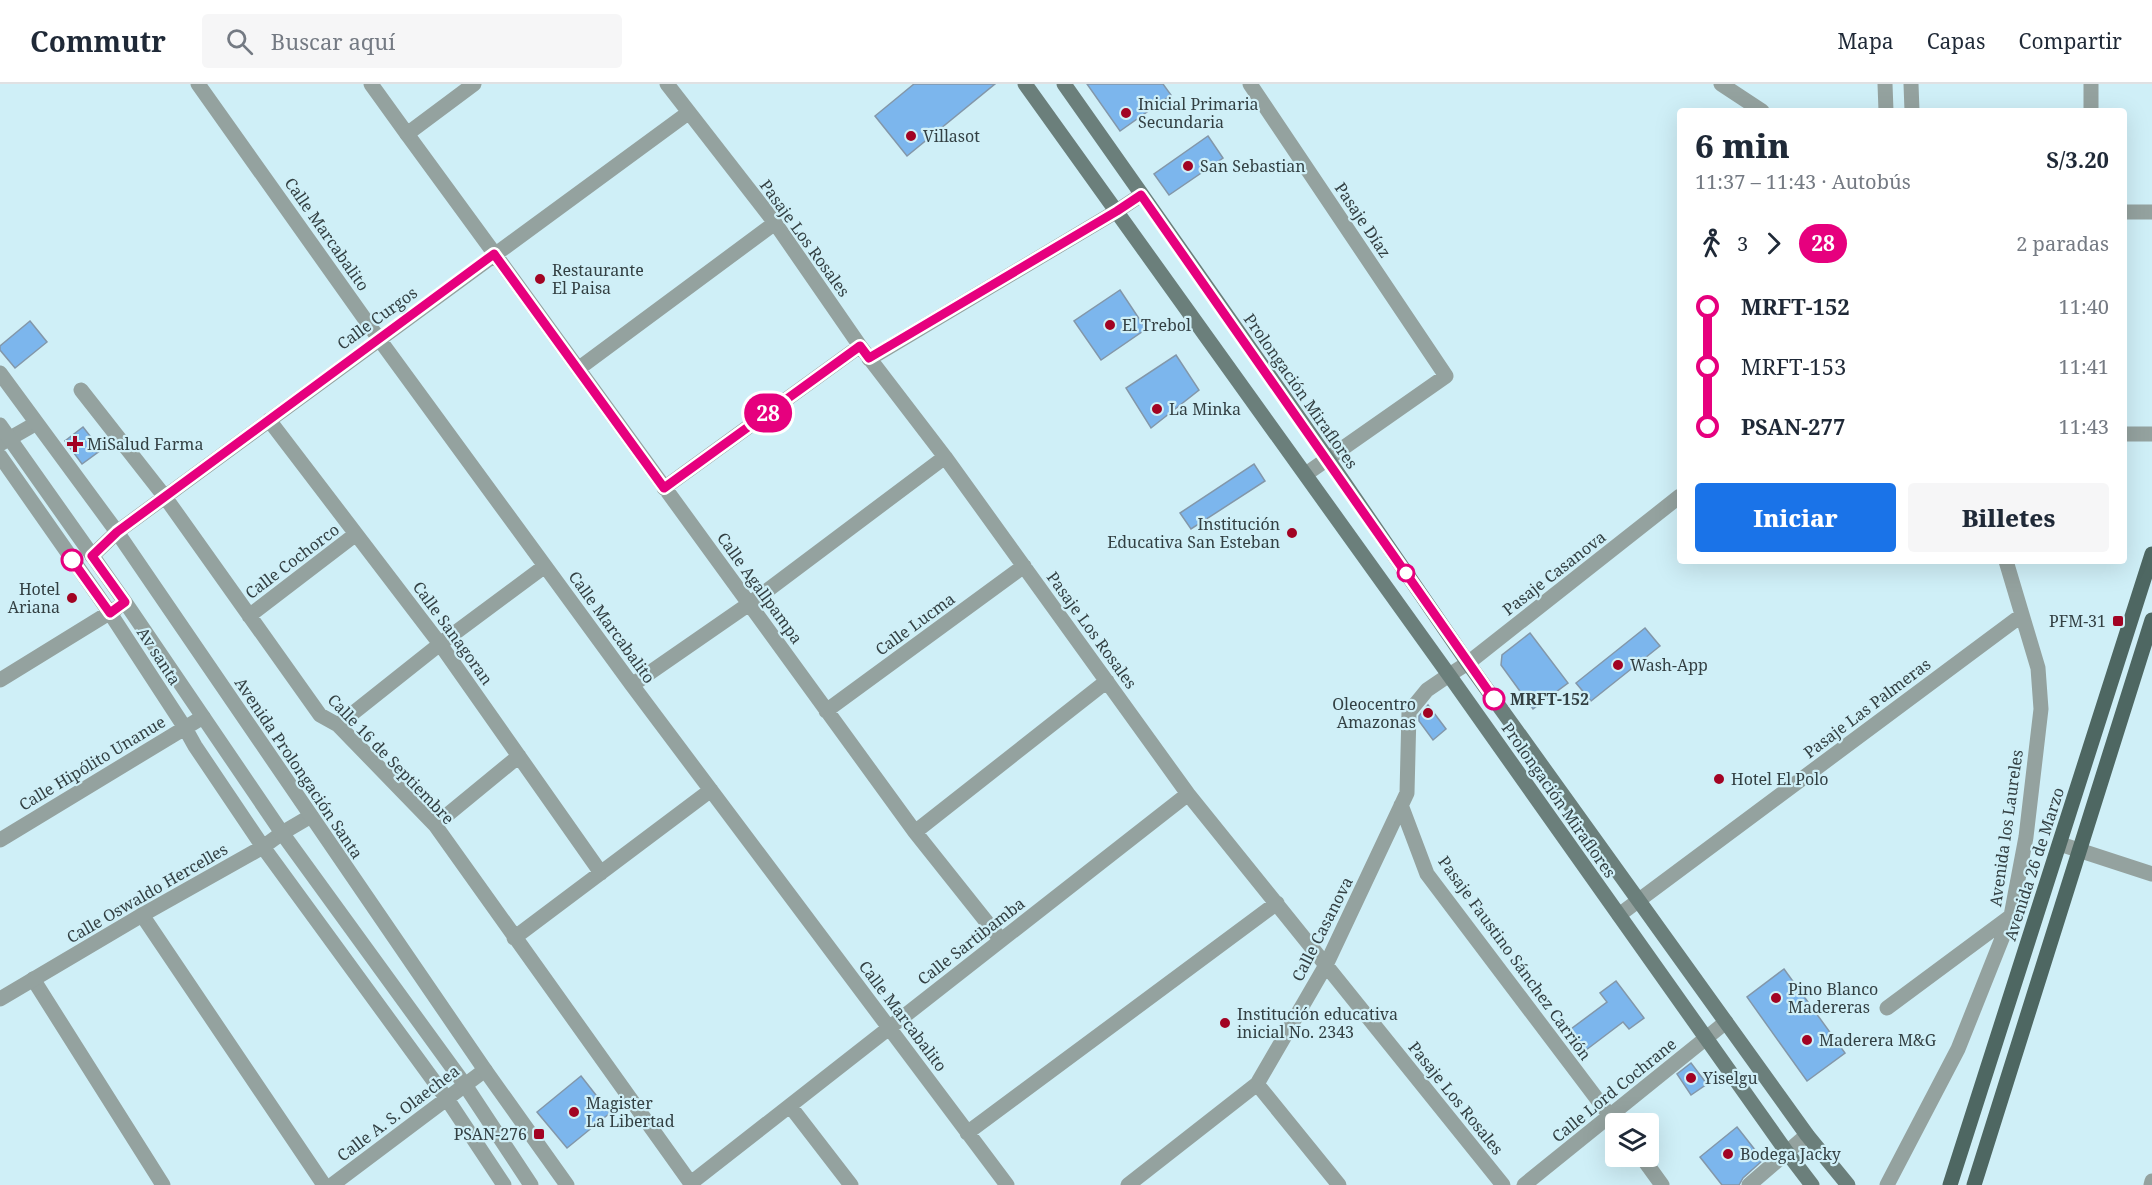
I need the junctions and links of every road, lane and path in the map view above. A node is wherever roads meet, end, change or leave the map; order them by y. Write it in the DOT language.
graph roads {
  1 [pos="198,84"];
  2 [pos="371,84"];
  3 [pos="474,84"];
  4 [pos="667,84"];
  5 [pos="1025,84"];
  6 [pos="1064,84"];
  7 [pos="1250,84"];
  8 [pos="1722,84"];
  9 [pos="1885,84"];
  10 [pos="1911,84"];
  11 [pos="2091,84"];
  12 [pos="1758,108"];
  13 [pos="1886,108"];
  14 [pos="1912,108"];
  15 [pos="2091,108"];
  16 [pos="688,113"];
  17 [pos="407,134"];
  18 [pos="1141,195"];
  19 [pos="1117,211"];
  20 [pos="2127,212"];
  21 [pos="2152,212"];
  22 [pos="775,223"];
  23 [pos="494,254"];
  24 [pos="379,339"];
  25 [pos="865,352"];
  26 [pos="578,369"];
  27 [pos="0,373"];
  28 [pos="81,390"];
  29 [pos="269,420"];
  30 [pos="35,424"];
  31 [pos="0,425"];
  32 [pos="2127,434"];
  33 [pos="2152,434"];
  34 [pos="5,441"];
  35 [pos="0,456"];
  36 [pos="945,457"];
  37 [pos="1328,459"];
  38 [pos="1306,474"];
  39 [pos="664,488"];
  40 [pos="165,497"];
  41 [pos="1677,498"];
  42 [pos="117,532"];
  43 [pos="356,534"];
  44 [pos="2152,554"];
  45 [pos="92,556"];
  46 [pos="2007,564"];
  47 [pos="545,566"];
  48 [pos="1024,566"];
  49 [pos="125,602"];
  50 [pos="749,604"];
  51 [pos="110,613"];
  52 [pos="2022,615"];
  53 [pos="249,616"];
  54 [pos="2152,620"];
  55 [pos="440,644"];
  56 [pos="1468,663"];
  57 [pos="1449,675"];
  58 [pos="0,681"];
  59 [pos="1107,681"];
  60 [pos="632,685"];
  61 [pos="826,711"];
  62 [pos="203,717"];
  63 [pos="338,725"];
  64 [pos="185,728"];
  65 [pos="519,756"];
  66 [pos="711,790"];
  67 [pos="1188,794"];
  68 [pos="1401,805"];
  69 [pos="311,816"];
  70 [pos="435,825"];
  71 [pos="915,832"];
  72 [pos="282,833"];
  73 [pos="0,840"];
  74 [pos="2060,844"];
  75 [pos="263,847"];
  76 [pos="2080,850"];
  77 [pos="601,873"];
  78 [pos="2152,874"];
  79 [pos="1639,901"];
  80 [pos="1277,903"];
  81 [pos="142,915"];
  82 [pos="1619,915"];
  83 [pos="2011,916"];
  84 [pos="514,938"];
  85 [pos="1001,940"];
  86 [pos="1326,965"];
  87 [pos="33,979"];
  88 [pos="0,999"];
  89 [pos="1887,1008"];
  90 [pos="1726,1022"];
  91 [pos="889,1028"];
  92 [pos="1706,1038"];
  93 [pos="485,1070"];
  94 [pos="1257,1084"];
  95 [pos="465,1085"];
  96 [pos="447,1099"];
  97 [pos="790,1106"];
  98 [pos="1608,1113"];
  99 [pos="1621,1113"];
  100 [pos="1605,1126"];
  101 [pos="967,1133"];
  102 [pos="1807,1135"];
  103 [pos="1785,1151"];
  104 [pos="1649,1167"];
  105 [pos="1333,1183"];
  106 [pos="692,1184"];
  107 [pos="163,1185"];
  108 [pos="324,1185"];
  109 [pos="332,1185"];
  110 [pos="504,1185"];
  111 [pos="531,1185"];
  112 [pos="567,1185"];
  113 [pos="851,1185"];
  114 [pos="1007,1185"];
  115 [pos="1128,1185"];
  116 [pos="1503,1185"];
  117 [pos="1524,1185"];
  118 [pos="1662,1185"];
  119 [pos="1749,1185"];
  120 [pos="1812,1185"];
  121 [pos="1848,1185"];
  122 [pos="1887,1185"];
  123 [pos="1950,1185"];
  124 [pos="1974,1185"];
  1 -- 24 [label="street, Calle Marcabalito"];
  2 -- 17 [label="street, Calle Agallpampa"];
  3 -- 17 [label="street"];
  4 -- 16 [label="street, Pasaje Los Rosales"];
  5 -- 19 [label="main road, Prolongación Miraflores"];
  6 -- 18 [label="main road, Prolongación Miraflores"];
  7 -- 37 [label="street, Pasaje Díaz"];
  8 -- 12 [label="street"];
  9 -- 13 [label="street"];
  10 -- 14 [label="street"];
  11 -- 15 [label="street"];
  16 -- 22 [label="street, Pasaje Los Rosales"];
  16 -- 23 [label="street, Calle Curgos"];
  17 -- 23 [label="street, Calle Agallpampa"];
  18 -- 19 [label="street"];
  18 -- 37 [label="main road, Prolongación Miraflores"];
  19 -- 25 [label="street"];
  19 -- 38 [label="main road, Prolongación Miraflores"];
  20 -- 21 [label="street"];
  22 -- 25 [label="street, Pasaje Los Rosales"];
  22 -- 26 [label="street"];
  23 -- 24 [label="street, Calle Curgos"];
  23 -- 26 [label="street, Calle Agallpampa"];
  24 -- 29 [label="street, Calle Curgos"];
  24 -- 47 [label="street, Calle Marcabalito"];
  25 -- 36 [label="street, Pasaje Los Rosales"];
  25 -- 39 [label="street"];
  26 -- 39 [label="street, Calle Agallpampa"];
  27 -- 30 [label="street, Avenida Prolongación Santa"];
  28 -- 40 [label="street, Calle 16 de Septiembre"];
  29 -- 40 [label="street, Calle Curgos"];
  29 -- 43 [label="street, Calle Sanagoran"];
  30 -- 34 [label="street"];
  30 -- 42 [label="street, Avenida Prolongación Santa"];
  31 -- 34 [label="street"];
  32 -- 33 [label="street"];
  34 -- 45 [label="street"];
  35 -- 51 [label="street, Av santa"];
  36 -- 48 [label="street, Pasaje Los Rosales"];
  36 -- 50 [label="street"];
  37 -- 38 [label="street"];
  37 -- 56 [label="main road, Prolongación Miraflores"];
  38 -- 57 [label="main road, Prolongación Miraflores"];
  39 -- 50 [label="street, Calle Agallpampa"];
  40 -- 42 [label="street, Calle Curgos"];
  40 -- 53 [label="street, Calle 16 de Septiembre"];
  41 -- 56 [label="street, Pasaje Casanova"];
  42 -- 45 [label="street, Calle Curgos"];
  42 -- 69 [label="street, Avenida Prolongación Santa"];
  43 -- 53 [label="street, Calle Cochorco"];
  43 -- 55 [label="street, Calle Sanagoran"];
  44 -- 74 [label="main road, Avenida 26 de Marzo"];
  45 -- 49 [label="street"];
  46 -- 52 [label="street, Avenida los Laureles"];
  47 -- 55 [label="street"];
  47 -- 60 [label="street, Calle Marcabalito"];
  48 -- 59 [label="street, Pasaje Los Rosales"];
  48 -- 61 [label="street, Calle Lucma"];
  49 -- 51 [label="street"];
  49 -- 62 [label="street"];
  50 -- 60 [label="street"];
  50 -- 61 [label="street, Calle Agallpampa"];
  51 -- 58 [label="street"];
  51 -- 64 [label="street, Av santa"];
  52 -- 79 [label="street, Pasaje Las Palmeras"];
  52 -- 83 [label="street, Avenida los Laureles"];
  53 -- 63 [label="street, Calle 16 de Septiembre"];
  54 -- 76 [label="main road"];
  55 -- 63 [label="street"];
  55 -- 65 [label="street, Calle Sanagoran"];
  56 -- 57 [label="street, Pasaje Casanova"];
  56 -- 79 [label="main road, Prolongación Miraflores"];
  57 -- 68 [label="street, Calle Casanova"];
  57 -- 82 [label="main road, Prolongación Miraflores"];
  59 -- 67 [label="street, Pasaje Los Rosales"];
  59 -- 71 [label="street"];
  60 -- 66 [label="street, Calle Marcabalito"];
  61 -- 71 [label="street, Calle Agallpampa"];
  62 -- 64 [label="street, Calle Hipólito Unanue"];
  62 -- 72 [label="street"];
  63 -- 70 [label="street, Calle 16 de Septiembre"];
  64 -- 73 [label="street, Calle Hipólito Unanue"];
  64 -- 75 [label="street"];
  65 -- 70 [label="street"];
  65 -- 77 [label="street, Calle Sanagoran"];
  66 -- 77 [label="street"];
  66 -- 91 [label="street, Calle Marcabalito"];
  67 -- 80 [label="street, Pasaje Los Rosales"];
  67 -- 85 [label="street, Calle Sartibamba"];
  68 -- 86 [label="street, Calle Casanova"];
  68 -- 98 [label="street, Pasaje Faustino Sánchez Carrión"];
  69 -- 72 [label="street, Calle Oswaldo Hercelles"];
  69 -- 93 [label="street, Avenida Prolongación Santa"];
  70 -- 84 [label="street, Calle 16 de Septiembre"];
  71 -- 85 [label="street, Calle Agallpampa"];
  72 -- 75 [label="street, Calle Oswaldo Hercelles"];
  72 -- 95 [label="street"];
  74 -- 76 [label="street"];
  74 -- 123 [label="main road, Avenida 26 de Marzo"];
  75 -- 81 [label="street, Calle Oswaldo Hercelles"];
  75 -- 96 [label="street"];
  76 -- 78 [label="street"];
  76 -- 124 [label="main road"];
  77 -- 84 [label="street"];
  79 -- 82 [label="street, Pasaje Las Palmeras"];
  79 -- 90 [label="main road, Prolongación Miraflores"];
  80 -- 86 [label="street, Pasaje Los Rosales"];
  80 -- 101 [label="street"];
  81 -- 87 [label="street, Calle Oswaldo Hercelles"];
  81 -- 108 [label="street"];
  82 -- 92 [label="main road, Prolongación Miraflores"];
  83 -- 89 [label="street"];
  83 -- 122 [label="street, Avenida los Laureles"];
  84 -- 106 [label="street, Calle 16 de Septiembre"];
  85 -- 91 [label="street, Calle Sartibamba"];
  86 -- 94 [label="street, Calle Casanova"];
  86 -- 116 [label="street, Pasaje Los Rosales"];
  87 -- 88 [label="street, Calle Oswaldo Hercelles"];
  87 -- 107 [label="street"];
  90 -- 92 [label="street, Calle Lord Cochrane"];
  90 -- 102 [label="main road, Prolongación Miraflores"];
  91 -- 97 [label="street, Calle Sartibamba"];
  91 -- 101 [label="street, Calle Marcabalito"];
  92 -- 99 [label="street, Calle Lord Cochrane"];
  92 -- 103 [label="main road, Prolongación Miraflores"];
  93 -- 95 [label="street, Calle A. S. Olaechea"];
  93 -- 112 [label="street, Avenida Prolongación Santa"];
  94 -- 105 [label="street"];
  94 -- 115 [label="street, Calle Casanova"];
  95 -- 96 [label="street, Calle A. S. Olaechea"];
  95 -- 111 [label="street"];
  96 -- 109 [label="street, Calle A. S. Olaechea"];
  96 -- 110 [label="street"];
  97 -- 106 [label="street, Calle Sartibamba"];
  97 -- 113 [label="street"];
  100 -- 117 [label="street, Calle Lord Cochrane"];
  101 -- 114 [label="street, Calle Marcabalito"];
  102 -- 103 [label="street"];
  102 -- 121 [label="main road, Prolongación Miraflores"];
  103 -- 119 [label="street"];
  103 -- 120 [label="main road, Prolongación Miraflores"];
  104 -- 118 [label="street"];
}
